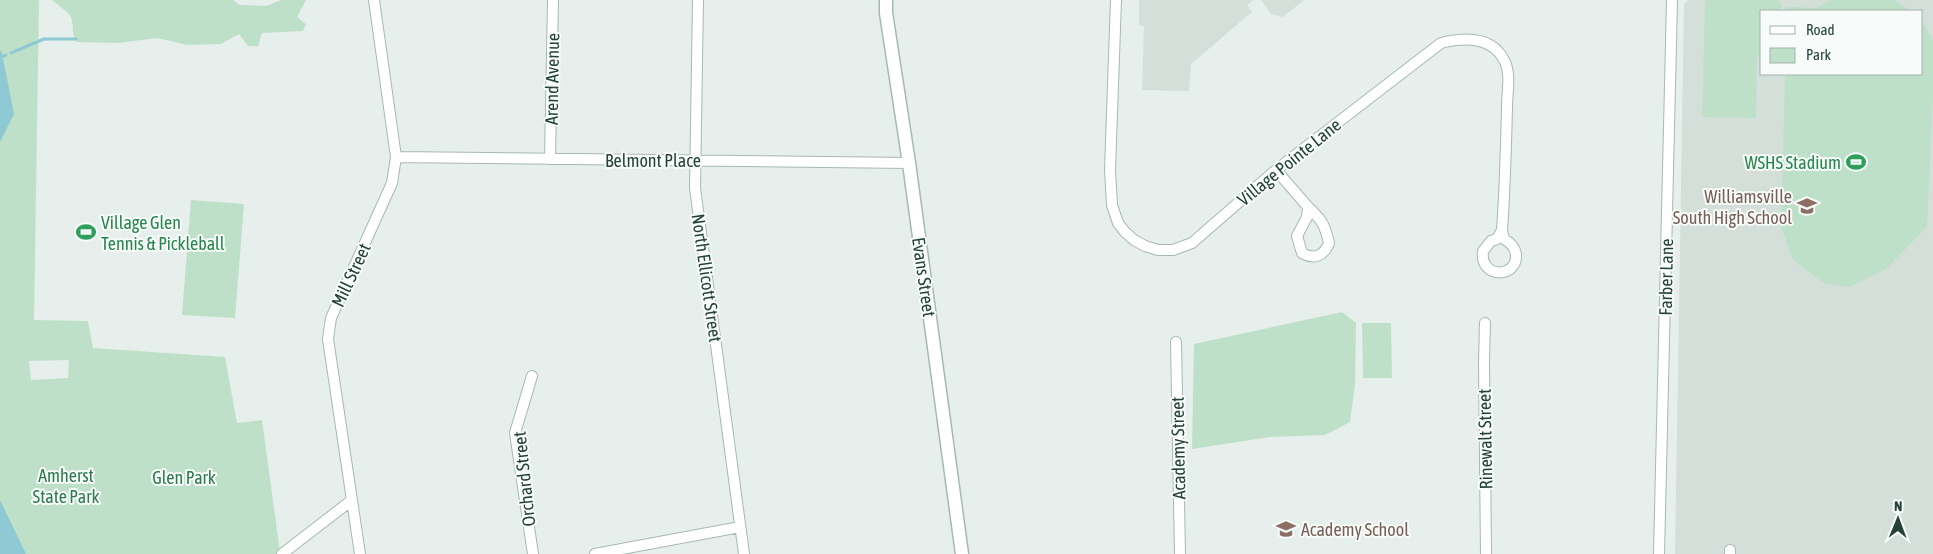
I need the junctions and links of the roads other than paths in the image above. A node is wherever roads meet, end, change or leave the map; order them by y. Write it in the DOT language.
graph roads {
  1 [pos="374,0"];
  2 [pos="553,0"];
  3 [pos="698,0"];
  4 [pos="886,0"];
  5 [pos="1116,0"];
  6 [pos="1672,0"];
  7 [pos="396,157"];
  8 [pos="550,159"];
  9 [pos="695,160"];
  10 [pos="909,163"];
  11 [pos="1276,170"];
  12 [pos="1308,207"];
  13 [pos="1502,230"];
  14 [pos="1486,323"];
  15 [pos="1176,342"];
  16 [pos="532,376"];
  17 [pos="352,500"];
  18 [pos="740,527"];
  19 [pos="282,554"];
  20 [pos="360,554"];
  21 [pos="534,554"];
  22 [pos="595,554"];
  23 [pos="744,554"];
  24 [pos="962,554"];
  25 [pos="1180,554"];
  26 [pos="1486,554"];
  27 [pos="1659,554"];
  1 -- 7 [label="street, Mill Street"];
  2 -- 8 [label="street, Arend Avenue"];
  3 -- 9 [label="street, North Ellicott Street"];
  4 -- 10 [label="street, Evans Street"];
  5 -- 11 [label="street, Village Pointe Lane"];
  6 -- 27 [label="street, Farber Lane"];
  7 -- 8 [label="street, Belmont Place"];
  7 -- 17 [label="street, Mill Street"];
  8 -- 9 [label="street, Belmont Place"];
  9 -- 10 [label="street, Belmont Place"];
  9 -- 18 [label="street, North Ellicott Street"];
  10 -- 24 [label="street, Evans Street"];
  11 -- 12 [label="street"];
  11 -- 13 [label="street, Village Pointe Lane"];
  12 -- 12 [label="street"];
  14 -- 26 [label="street, Rinewalt Street"];
  15 -- 25 [label="street, Academy Street"];
  16 -- 21 [label="street, Orchard Street"];
  17 -- 19 [label="street"];
  17 -- 20 [label="street, Mill Street"];
  18 -- 22 [label="street"];
  18 -- 23 [label="street, North Ellicott Street"];
}
